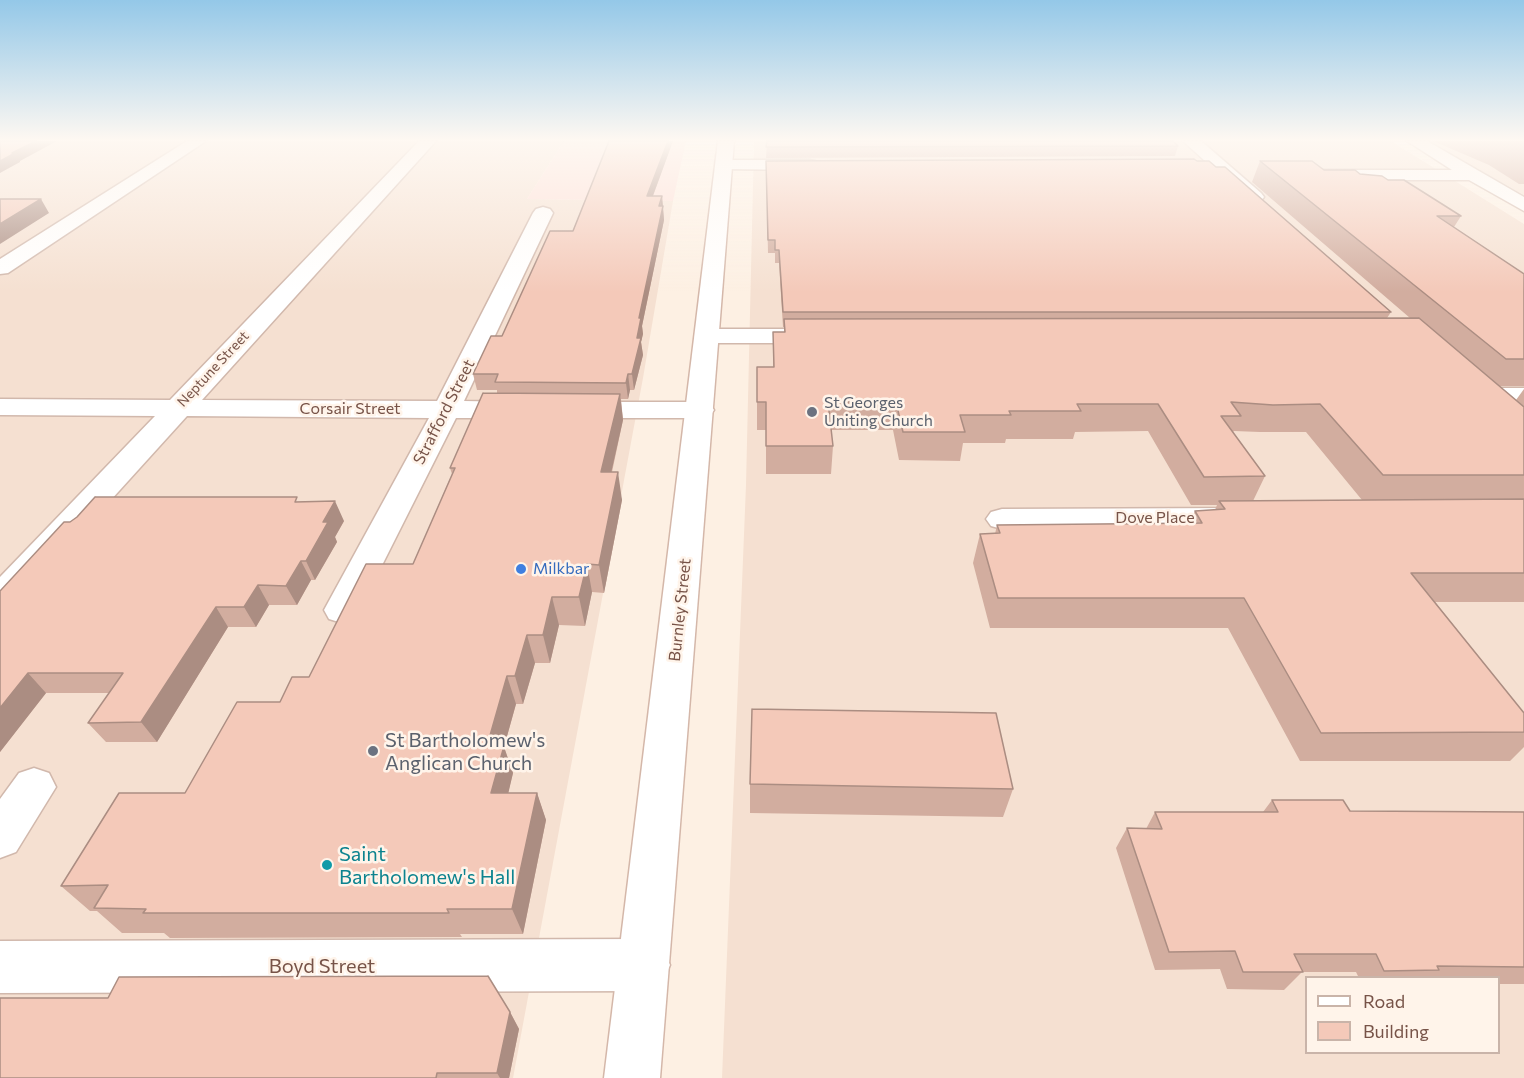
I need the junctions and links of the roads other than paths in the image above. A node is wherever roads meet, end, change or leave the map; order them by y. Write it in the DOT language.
graph roads {
  1 [pos="120,191"];
  2 [pos="381,191"];
  3 [pos="721,191"];
  4 [pos="1248,191"];
  5 [pos="1501,191"];
  6 [pos="1524,205"];
  7 [pos="1272,212"];
  8 [pos="543,213"];
  9 [pos="0,268"];
  10 [pos="707,336"];
  11 [pos="840,336"];
  12 [pos="1524,396"];
  13 [pos="0,407"];
  14 [pos="176,408"];
  15 [pos="447,409"];
  16 [pos="700,410"];
  17 [pos="1507,419"];
  18 [pos="1263,517"];
  19 [pos="1002,519"];
  20 [pos="0,598"];
  21 [pos="342,610"];
  22 [pos="34,787"];
  23 [pos="0,837"];
  24 [pos="644,965"];
  25 [pos="0,967"];
  26 [pos="632,1078"];
  1 -- 9 [label="street"];
  2 -- 14 [label="street, Neptune Street"];
  3 -- 10 [label="street, Burnley Street"];
  4 -- 7 [label="street"];
  5 -- 6 [label="street"];
  8 -- 15 [label="street, Strafford Street"];
  10 -- 11 [label="street"];
  10 -- 16 [label="street, Burnley Street"];
  12 -- 17 [label="street"];
  13 -- 14 [label="street, Corsair Street"];
  14 -- 15 [label="street, Corsair Street"];
  14 -- 20 [label="street, Neptune Street"];
  15 -- 16 [label="street, Corsair Street"];
  15 -- 21 [label="street, Strafford Street"];
  16 -- 24 [label="street, Burnley Street"];
  18 -- 19 [label="street, Dove Place"];
  22 -- 23 [label="street"];
  24 -- 25 [label="street, Boyd Street"];
  24 -- 26 [label="street, Burnley Street"];
}
